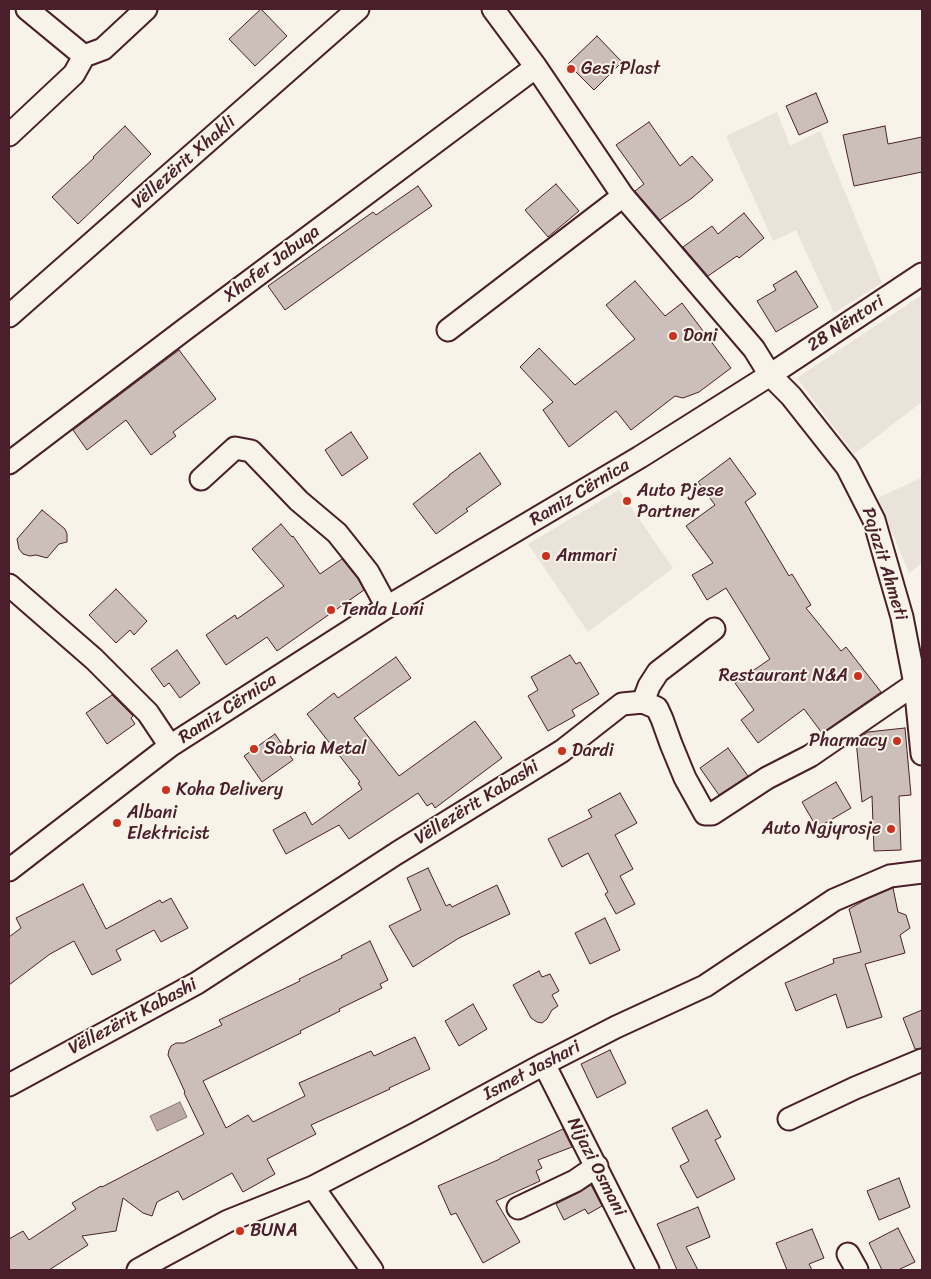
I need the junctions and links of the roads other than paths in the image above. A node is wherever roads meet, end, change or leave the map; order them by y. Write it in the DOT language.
graph roads {
  1 [pos="27,9"];
  2 [pos="146,9"];
  3 [pos="358,9"];
  4 [pos="493,9"];
  5 [pos="84,56"];
  6 [pos="536,67"];
  7 [pos="9,135"];
  8 [pos="623,196"];
  9 [pos="922,274"];
  10 [pos="9,316"];
  11 [pos="448,330"];
  12 [pos="770,374"];
  13 [pos="9,463"];
  14 [pos="201,479"];
  15 [pos="9,586"];
  16 [pos="387,607"];
  17 [pos="714,629"];
  18 [pos="915,684"];
  19 [pos="642,702"];
  20 [pos="170,746"];
  21 [pos="922,754"];
  22 [pos="9,870"];
  23 [pos="922,872"];
  24 [pos="922,1060"];
  25 [pos="544,1064"];
  26 [pos="9,1085"];
  27 [pos="789,1119"];
  28 [pos="597,1166"];
  29 [pos="314,1187"];
  30 [pos="518,1208"];
  31 [pos="168,1263"];
  32 [pos="138,1270"];
  33 [pos="372,1270"];
  34 [pos="648,1270"];
  1 -- 5 [label="street"];
  2 -- 5 [label="street"];
  3 -- 10 [label="street, Vëllezërit Xhakli"];
  4 -- 6 [label="street"];
  5 -- 7 [label="street"];
  6 -- 8 [label="street"];
  6 -- 13 [label="street, Xhafer Jabuqa"];
  8 -- 11 [label="street"];
  8 -- 12 [label="street"];
  9 -- 12 [label="street, 28 Nëntori"];
  12 -- 16 [label="street, Ramiz Cërnica"];
  12 -- 18 [label="street, Pajazit Ahmeti"];
  14 -- 16 [label="street"];
  15 -- 20 [label="street, Ramiz Cërnica"];
  16 -- 20 [label="street, Ramiz Cërnica"];
  17 -- 19 [label="street"];
  18 -- 19 [label="street"];
  18 -- 21 [label="street, Pajazit Ahmeti"];
  19 -- 26 [label="street, Vëllezërit Kabashi"];
  20 -- 22 [label="street, Ramiz Cërnica"];
  23 -- 25 [label="street, Ismet Jashari"];
  24 -- 27 [label="street"];
  25 -- 28 [label="street, Nijazi Osmani"];
  25 -- 29 [label="street, Ismet Jashari"];
  28 -- 30 [label="street"];
  28 -- 34 [label="street, Nijazi Osmani"];
  29 -- 31 [label="street, Ismet Jashari"];
  29 -- 33 [label="street"];
  31 -- 32 [label="street, Ismet Jashari"];
}
